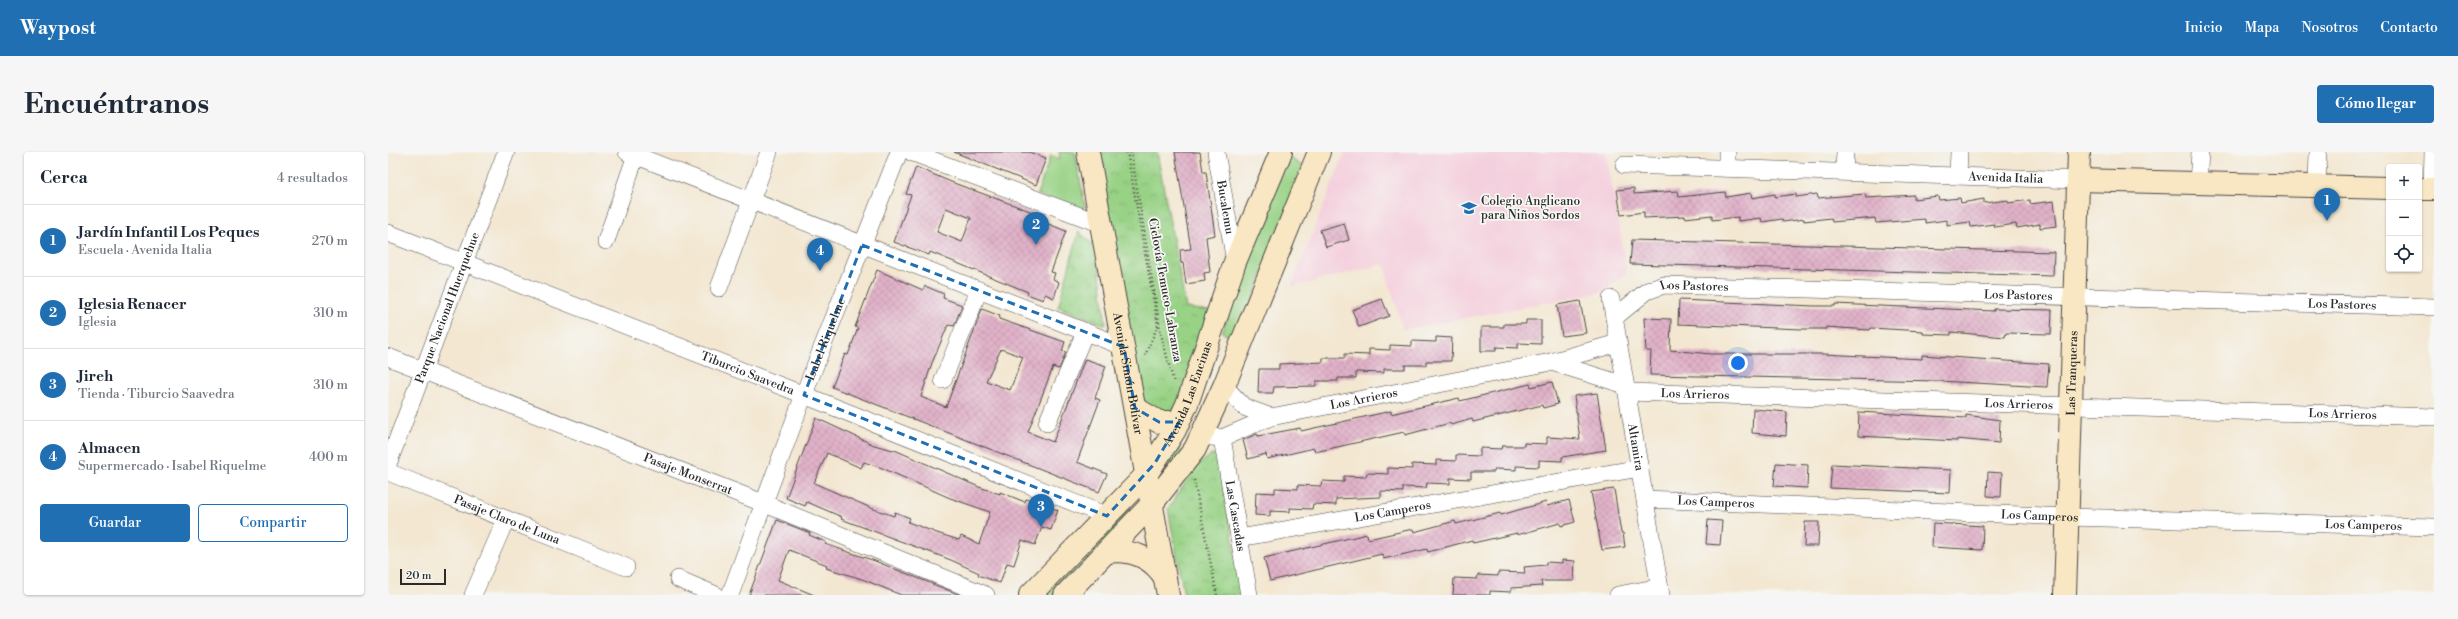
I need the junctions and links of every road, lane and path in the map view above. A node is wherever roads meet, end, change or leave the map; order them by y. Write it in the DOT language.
graph roads {
  1 [pos="506,152"];
  2 [pos="769,152"];
  3 [pos="899,152"];
  4 [pos="911,152"];
  5 [pos="1088,152"];
  6 [pos="1127,152"];
  7 [pos="1131,152"];
  8 [pos="1216,152"];
  9 [pos="1281,152"];
  10 [pos="1845,152"];
  11 [pos="1959,152"];
  12 [pos="2079,152"];
  13 [pos="2200,152"];
  14 [pos="2318,152"];
  15 [pos="2432,152"];
  16 [pos="1316,153"];
  17 [pos="632,154"];
  18 [pos="1727,160"];
  19 [pos="1624,165"];
  20 [pos="1844,171"];
  21 [pos="1958,176"];
  22 [pos="2078,180"];
  23 [pos="2198,183"];
  24 [pos="2317,187"];
  25 [pos="2386,188"];
  26 [pos="2428,189"];
  27 [pos="751,201"];
  28 [pos="1101,224"];
  29 [pos="388,234"];
  30 [pos="606,241"];
  31 [pos="862,245"];
  32 [pos="1235,262"];
  33 [pos="464,264"];
  34 [pos="719,288"];
  35 [pos="979,290"];
  36 [pos="2074,296"];
  37 [pos="1611,299"];
  38 [pos="2434,307"];
  39 [pos="1614,318"];
  40 [pos="1085,332"];
  41 [pos="1618,343"];
  42 [pos="1124,347"];
  43 [pos="388,357"];
  44 [pos="1143,362"];
  45 [pos="1551,362"];
  46 [pos="423,371"];
  47 [pos="943,380"];
  48 [pos="1224,386"];
  49 [pos="1626,388"];
  50 [pos="804,395"];
  51 [pos="2071,406"];
  52 [pos="1135,408"];
  53 [pos="1271,417"];
  54 [pos="2434,417"];
  55 [pos="1181,418"];
  56 [pos="1047,423"];
  57 [pos="1212,437"];
  58 [pos="1189,457"];
  59 [pos="388,464"];
  60 [pos="1640,468"];
  61 [pos="388,472"];
  62 [pos="1146,475"];
  63 [pos="1645,499"];
  64 [pos="763,503"];
  65 [pos="1151,505"];
  66 [pos="1106,516"];
  67 [pos="2068,517"];
  68 [pos="506,519"];
  69 [pos="2434,527"];
  70 [pos="1239,538"];
  71 [pos="1107,552"];
  72 [pos="626,567"];
  73 [pos="678,579"];
  74 [pos="1167,587"];
  75 [pos="1660,591"];
  76 [pos="473,595"];
  77 [pos="716,595"];
  78 [pos="730,595"];
  79 [pos="986,595"];
  80 [pos="1030,595"];
  81 [pos="1065,595"];
  82 [pos="1217,595"];
  83 [pos="1249,595"];
  84 [pos="1618,595"];
  85 [pos="2065,595"];
  1 -- 33 [label="street, Parque Nacional Huerquehue"];
  2 -- 27 [label="street"];
  3 -- 31 [label="street, Isabel Riquelme"];
  4 -- 28 [label="street"];
  5 -- 28 [label="street, Avenida Simón Bolívar"];
  6 -- 44 [label="path"];
  7 -- 55 [label="path, Ciclovía Temuco-Labranza"];
  8 -- 32 [label="street, Bucalemu"];
  9 -- 32 [label="street, Avenida Las Encinas"];
  10 -- 20 [label="street"];
  11 -- 21 [label="street"];
  12 -- 22 [label="street, Las Tranqueras"];
  13 -- 23 [label="street"];
  14 -- 24 [label="street"];
  15 -- 26 [label="street"];
  16 -- 48 [label="street"];
  17 -- 27 [label="street"];
  17 -- 30 [label="street"];
  18 -- 19 [label="street, Avenida Italia"];
  18 -- 20 [label="street, Avenida Italia"];
  20 -- 21 [label="street, Avenida Italia"];
  21 -- 22 [label="street, Avenida Italia"];
  22 -- 23 [label="street, Avenida Italia"];
  22 -- 36 [label="street, Las Tranqueras"];
  23 -- 24 [label="street, Avenida Italia"];
  24 -- 25 [label="street, Avenida Italia"];
  27 -- 31 [label="street"];
  27 -- 34 [label="street"];
  28 -- 42 [label="street, Avenida Simón Bolívar"];
  29 -- 33 [label="street, Tiburcio Saavedra"];
  31 -- 35 [label="street"];
  31 -- 50 [label="street, Isabel Riquelme"];
  32 -- 55 [label="street, Avenida Las Encinas"];
  33 -- 46 [label="street, Parque Nacional Huerquehue"];
  33 -- 50 [label="street, Tiburcio Saavedra"];
  35 -- 40 [label="street"];
  35 -- 47 [label="street"];
  36 -- 38 [label="street, Los Pastores"];
  36 -- 39 [label="street, Los Pastores"];
  36 -- 51 [label="street, Las Tranqueras"];
  37 -- 39 [label="street, Altamira"];
  39 -- 41 [label="street, Altamira"];
  40 -- 42 [label="street"];
  40 -- 56 [label="street"];
  41 -- 45 [label="street, Los Arrieros"];
  41 -- 49 [label="street, Altamira"];
  42 -- 52 [label="street, Avenida Simón Bolívar"];
  43 -- 46 [label="street, Pasaje Monserrat"];
  45 -- 49 [label="street, Los Arrieros"];
  45 -- 53 [label="street, Los Arrieros"];
  46 -- 59 [label="street, Parque Nacional Huerquehue"];
  46 -- 64 [label="street, Pasaje Monserrat"];
  48 -- 53 [label="street"];
  48 -- 57 [label="street"];
  49 -- 51 [label="street, Los Arrieros"];
  49 -- 60 [label="street, Altamira"];
  50 -- 64 [label="street, Isabel Riquelme"];
  50 -- 66 [label="street, Tiburcio Saavedra"];
  51 -- 54 [label="street, Los Arrieros"];
  51 -- 67 [label="street, Las Tranqueras"];
  52 -- 55 [label="street"];
  52 -- 62 [label="street, Avenida Simón Bolívar"];
  53 -- 57 [label="street, Los Arrieros"];
  55 -- 62 [label="street, Avenida Las Encinas"];
  57 -- 58 [label="street"];
  57 -- 70 [label="street, Las Cascadas"];
  58 -- 65 [label="street"];
  58 -- 82 [label="path"];
  60 -- 63 [label="street, Altamira"];
  60 -- 70 [label="street, Los Camperos"];
  61 -- 68 [label="street, Pasaje Claro de Luna"];
  62 -- 65 [label="street, Avenida Simón Bolívar"];
  62 -- 66 [label="street, Avenida Las Encinas"];
  63 -- 67 [label="street, Los Camperos"];
  63 -- 75 [label="street, Altamira"];
  64 -- 78 [label="street, Isabel Riquelme"];
  64 -- 79 [label="street, Pasaje Monserrat"];
  65 -- 71 [label="street"];
  65 -- 74 [label="street, Avenida Simón Bolívar"];
  66 -- 80 [label="street, Avenida Las Encinas"];
  67 -- 69 [label="street, Los Camperos"];
  67 -- 85 [label="street, Las Tranqueras"];
  68 -- 72 [label="street, Pasaje Claro de Luna"];
  68 -- 76 [label="street"];
  70 -- 83 [label="street, Las Cascadas"];
  71 -- 74 [label="street"];
  71 -- 81 [label="street"];
  73 -- 77 [label="street"];
  75 -- 84 [label="street"];
}
